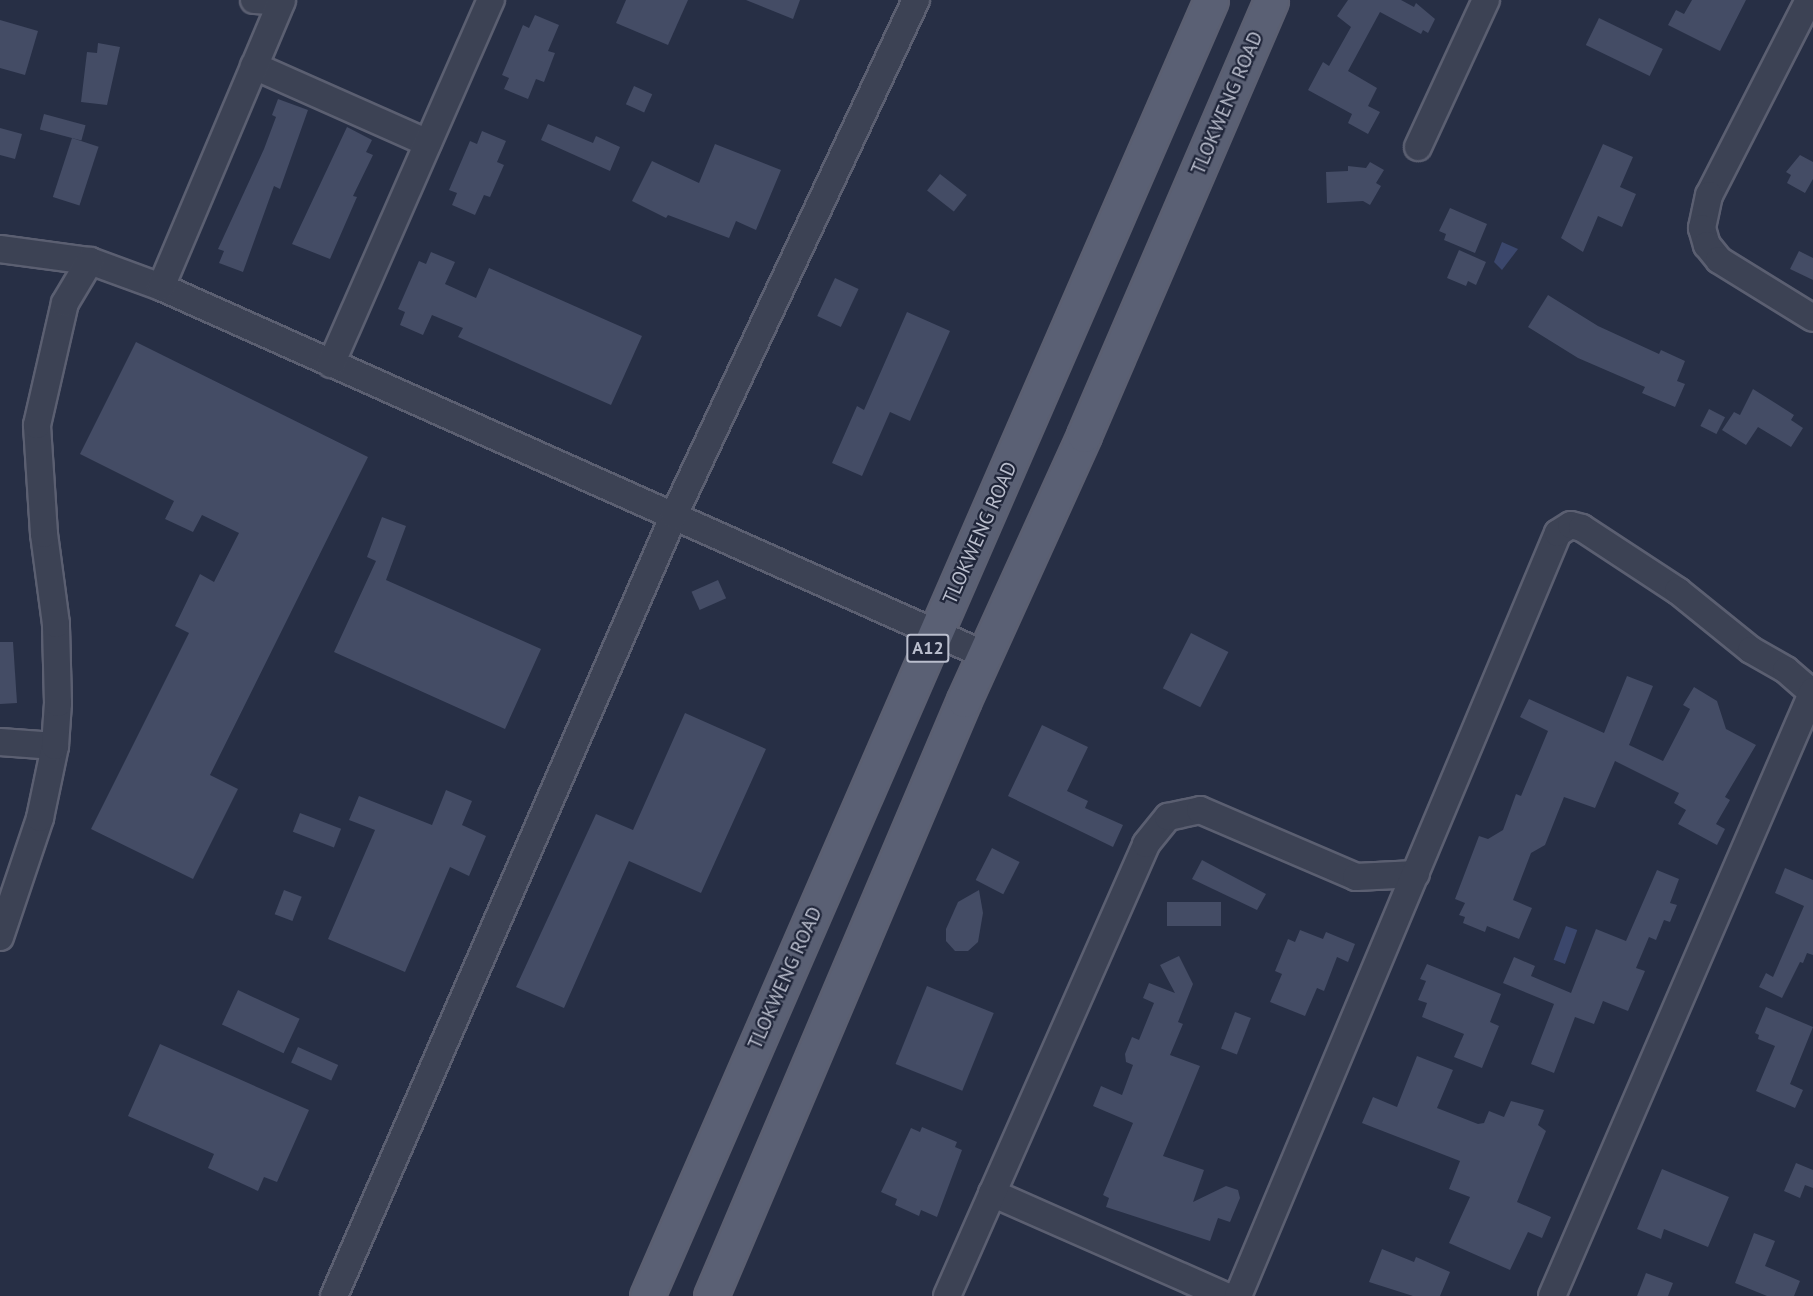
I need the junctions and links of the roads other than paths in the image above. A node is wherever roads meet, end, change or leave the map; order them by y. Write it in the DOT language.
graph roads {
  1 [pos="254,0"];
  2 [pos="491,0"];
  3 [pos="916,0"];
  4 [pos="1211,0"];
  5 [pos="1271,0"];
  6 [pos="1486,0"];
  7 [pos="1809,0"];
  8 [pos="282,1"];
  9 [pos="254,66"];
  10 [pos="428,143"];
  11 [pos="1418,147"];
  12 [pos="0,249"];
  13 [pos="90,261"];
  14 [pos="161,287"];
  15 [pos="1813,318"];
  16 [pos="331,364"];
  17 [pos="674,516"];
  18 [pos="935,631"];
  19 [pos="985,655"];
  20 [pos="1812,691"];
  21 [pos="0,742"];
  22 [pos="55,746"];
  23 [pos="1416,874"];
  24 [pos="0,937"];
  25 [pos="812,1063"];
  26 [pos="992,1193"];
  27 [pos="334,1296"];
  28 [pos="647,1296"];
  29 [pos="711,1296"];
  30 [pos="724,1296"];
  31 [pos="947,1296"];
  32 [pos="1226,1296"];
  33 [pos="1238,1296"];
  34 [pos="1552,1296"];
  1 -- 8 [label="street"];
  2 -- 10 [label="street"];
  3 -- 17 [label="street"];
  4 -- 18 [label="main road, TLOKWENG ROAD / A12"];
  5 -- 19 [label="main road, TLOKWENG ROAD / A12"];
  6 -- 11 [label="street"];
  7 -- 15 [label="street"];
  8 -- 9 [label="street"];
  9 -- 10 [label="street"];
  9 -- 14 [label="street"];
  10 -- 16 [label="street"];
  12 -- 13 [label="street"];
  13 -- 14 [label="street"];
  13 -- 22 [label="street"];
  14 -- 16 [label="street"];
  16 -- 17 [label="street"];
  17 -- 18 [label="street"];
  17 -- 27 [label="street"];
  18 -- 19 [label="street"];
  18 -- 28 [label="main road, TLOKWENG ROAD / A12"];
  19 -- 25 [label="main road, TLOKWENG ROAD / A12"];
  20 -- 23 [label="street"];
  20 -- 34 [label="street"];
  21 -- 22 [label="street"];
  22 -- 24 [label="street"];
  23 -- 26 [label="street"];
  23 -- 33 [label="street"];
  25 -- 29 [label="main road, TLOKWENG ROAD / A12"];
  25 -- 30 [label="street"];
  26 -- 31 [label="street"];
  26 -- 32 [label="street"];
}
